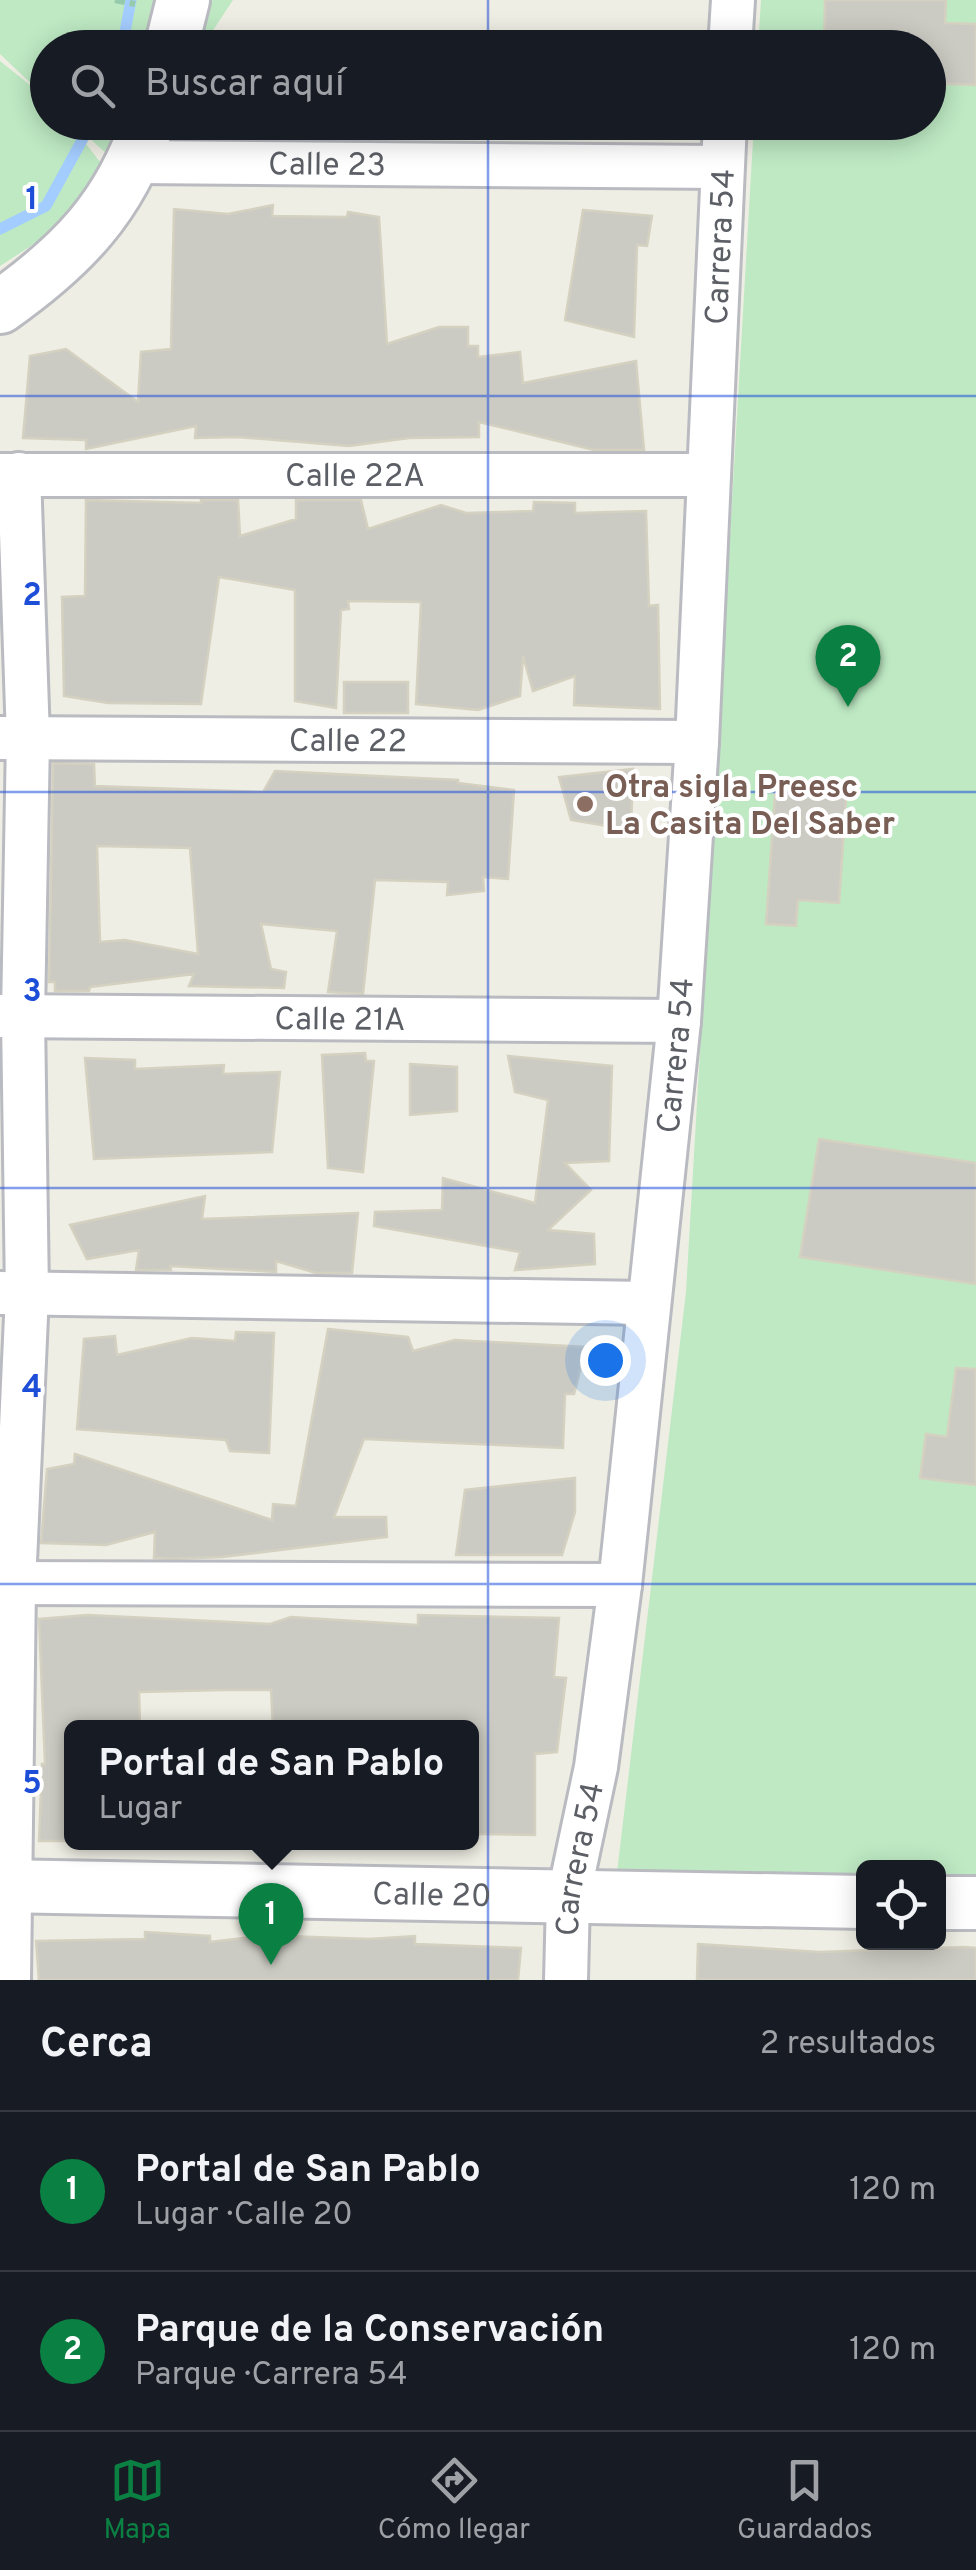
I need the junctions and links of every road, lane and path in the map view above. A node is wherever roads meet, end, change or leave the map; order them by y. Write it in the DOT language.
graph roads {
  1 [pos="116,0"];
  2 [pos="733,0"];
  3 [pos="167,18"];
  4 [pos="731,30"];
  5 [pos="724,140"];
  6 [pos="141,142"];
  7 [pos="722,167"];
  8 [pos="0,307"];
  9 [pos="10,474"];
  10 [pos="709,474"];
  11 [pos="14,738"];
  12 [pos="697,742"];
  13 [pos="12,1016"];
  14 [pos="679,1021"];
  15 [pos="13,1294"];
  16 [pos="647,1303"];
  17 [pos="7,1584"];
  18 [pos="620,1585"];
  19 [pos="4,1886"];
  20 [pos="568,1898"];
  21 [pos="856,1902"];
  22 [pos="946,1903"];
  23 [pos="976,1903"];
  24 [pos="9,1980"];
  25 [pos="566,1980"];
  1 -- 3 [label="path"];
  2 -- 4 [label="street"];
  5 -- 7 [label="street, Carrera 54"];
  6 -- 7 [label="street, Calle 23"];
  6 -- 8 [label="street, Calle 23"];
  7 -- 10 [label="street, Carrera 54"];
  9 -- 10 [label="street, Calle 22A"];
  9 -- 11 [label="street"];
  10 -- 12 [label="street, Carrera 54"];
  11 -- 12 [label="street, Calle 22"];
  11 -- 13 [label="street"];
  12 -- 14 [label="street, Carrera 54"];
  13 -- 14 [label="street, Calle 21A"];
  13 -- 15 [label="street"];
  14 -- 16 [label="street, Carrera 54"];
  15 -- 16 [label="street"];
  15 -- 17 [label="street"];
  16 -- 18 [label="street, Carrera 54"];
  17 -- 18 [label="street"];
  17 -- 19 [label="street"];
  18 -- 20 [label="street, Carrera 54"];
  19 -- 20 [label="street, Calle 20"];
  19 -- 24 [label="street"];
  20 -- 21 [label="street, Calle 20"];
  20 -- 25 [label="street, Carrera 54"];
  22 -- 23 [label="street"];
}
